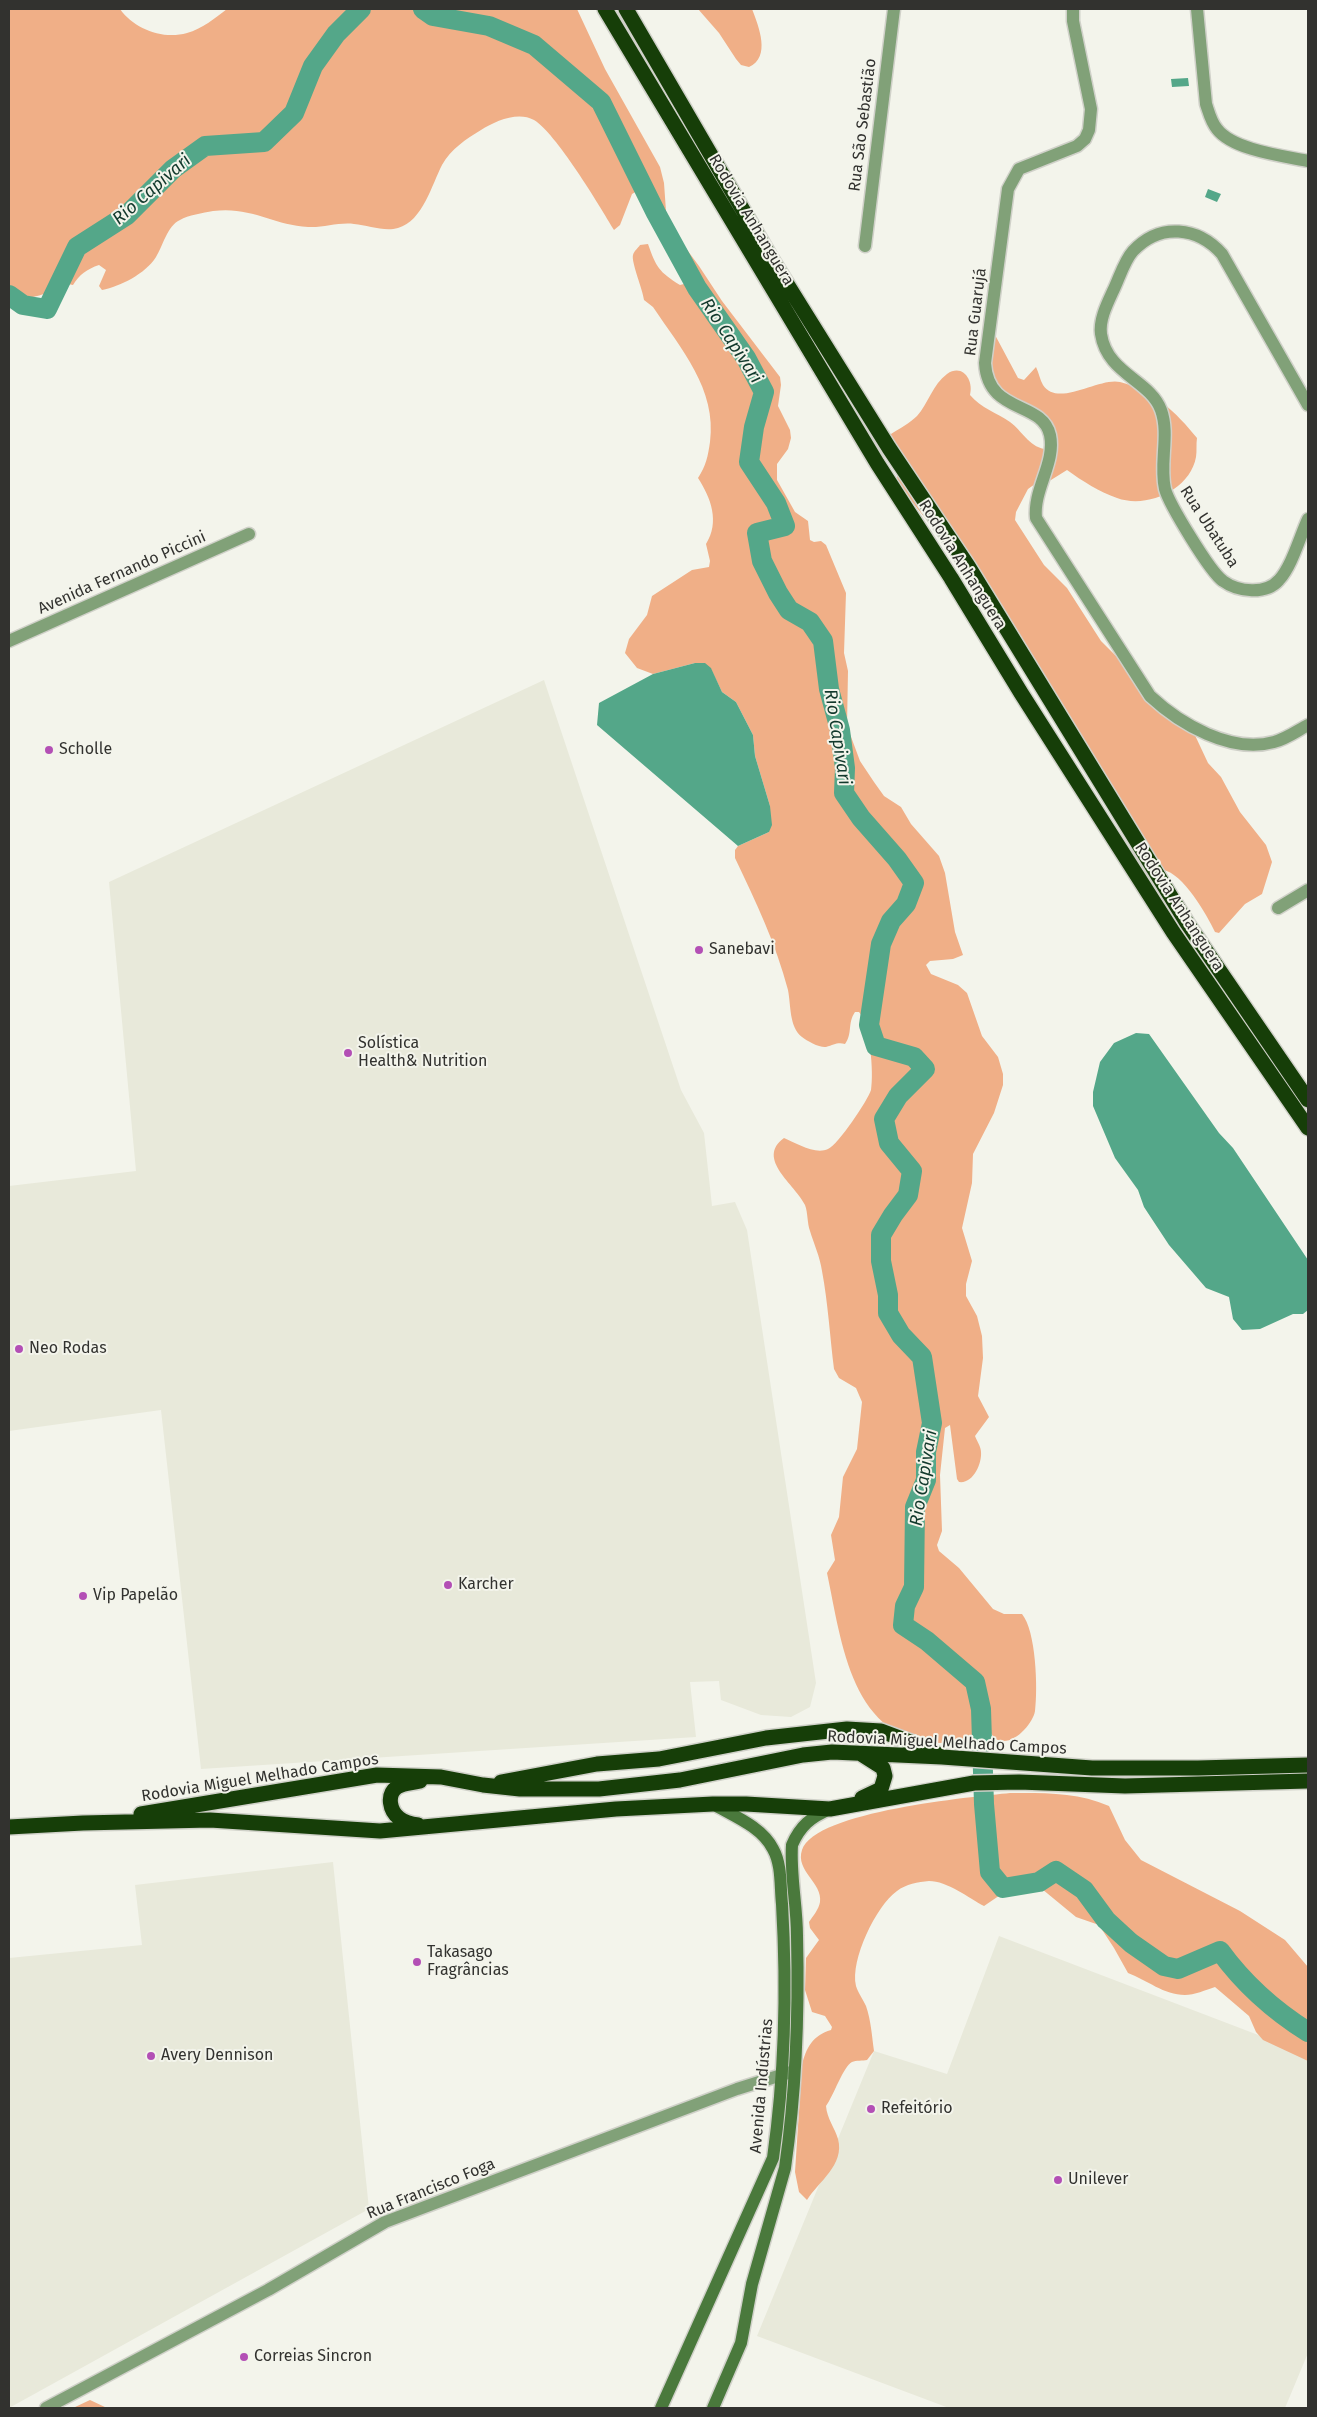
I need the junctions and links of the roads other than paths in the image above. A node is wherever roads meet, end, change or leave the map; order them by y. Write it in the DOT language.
graph roads {
  1 [pos="605,9"];
  2 [pos="626,9"];
  3 [pos="894,9"];
  4 [pos="1073,9"];
  5 [pos="1197,9"];
  6 [pos="1308,161"];
  7 [pos="865,246"];
  8 [pos="1308,405"];
  9 [pos="1308,519"];
  10 [pos="249,534"];
  11 [pos="9,641"];
  12 [pos="1308,725"];
  13 [pos="1308,890"];
  14 [pos="1278,908"];
  15 [pos="1308,1100"];
  16 [pos="1308,1128"];
  17 [pos="858,1753"];
  18 [pos="949,1758"];
  19 [pos="1308,1763"];
  20 [pos="441,1777"];
  21 [pos="1308,1782"];
  22 [pos="483,1785"];
  23 [pos="713,1804"];
  24 [pos="830,1810"];
  25 [pos="83,1823"];
  26 [pos="423,1826"];
  27 [pos="9,1828"];
  28 [pos="796,2070"];
  29 [pos="782,2075"];
  30 [pos="46,2408"];
  31 [pos="660,2408"];
  32 [pos="714,2408"];
  1 -- 16 [label="highway, Rodovia Anhanguera"];
  2 -- 15 [label="highway, Rodovia Anhanguera"];
  3 -- 7 [label="street, Rua São Sebastião"];
  4 -- 12 [label="street, Rua Guarujá"];
  5 -- 6 [label="street"];
  8 -- 9 [label="street, Rua Ubatuba"];
  10 -- 11 [label="street, Avenida Fernando Piccini"];
  13 -- 14 [label="street"];
  17 -- 18 [label="highway, Rodovia Miguel Melhado Campos"];
  17 -- 22 [label="highway, Rodovia Miguel Melhado Campos"];
  17 -- 24 [label="highway"];
  18 -- 19 [label="highway, Rodovia Miguel Melhado Campos"];
  18 -- 22 [label="highway"];
  20 -- 22 [label="highway, Rodovia Miguel Melhado Campos"];
  20 -- 25 [label="highway, Rodovia Miguel Melhado Campos"];
  20 -- 26 [label="highway"];
  21 -- 24 [label="highway, Rodovia Miguel Melhado Campos"];
  23 -- 24 [label="highway, Rodovia Miguel Melhado Campos"];
  23 -- 26 [label="highway, Rodovia Miguel Melhado Campos"];
  23 -- 29 [label="street, Avenida Indústrias"];
  24 -- 28 [label="street, Avenida Indústrias"];
  25 -- 26 [label="highway, Rodovia Miguel Melhado Campos"];
  25 -- 27 [label="highway, Rodovia Miguel Melhado Campos"];
  28 -- 29 [label="street, Rua Francisco Foga"];
  28 -- 32 [label="street, Avenida Indústrias"];
  29 -- 30 [label="street, Rua Francisco Foga"];
  29 -- 31 [label="street, Avenida Indústrias"];
}
